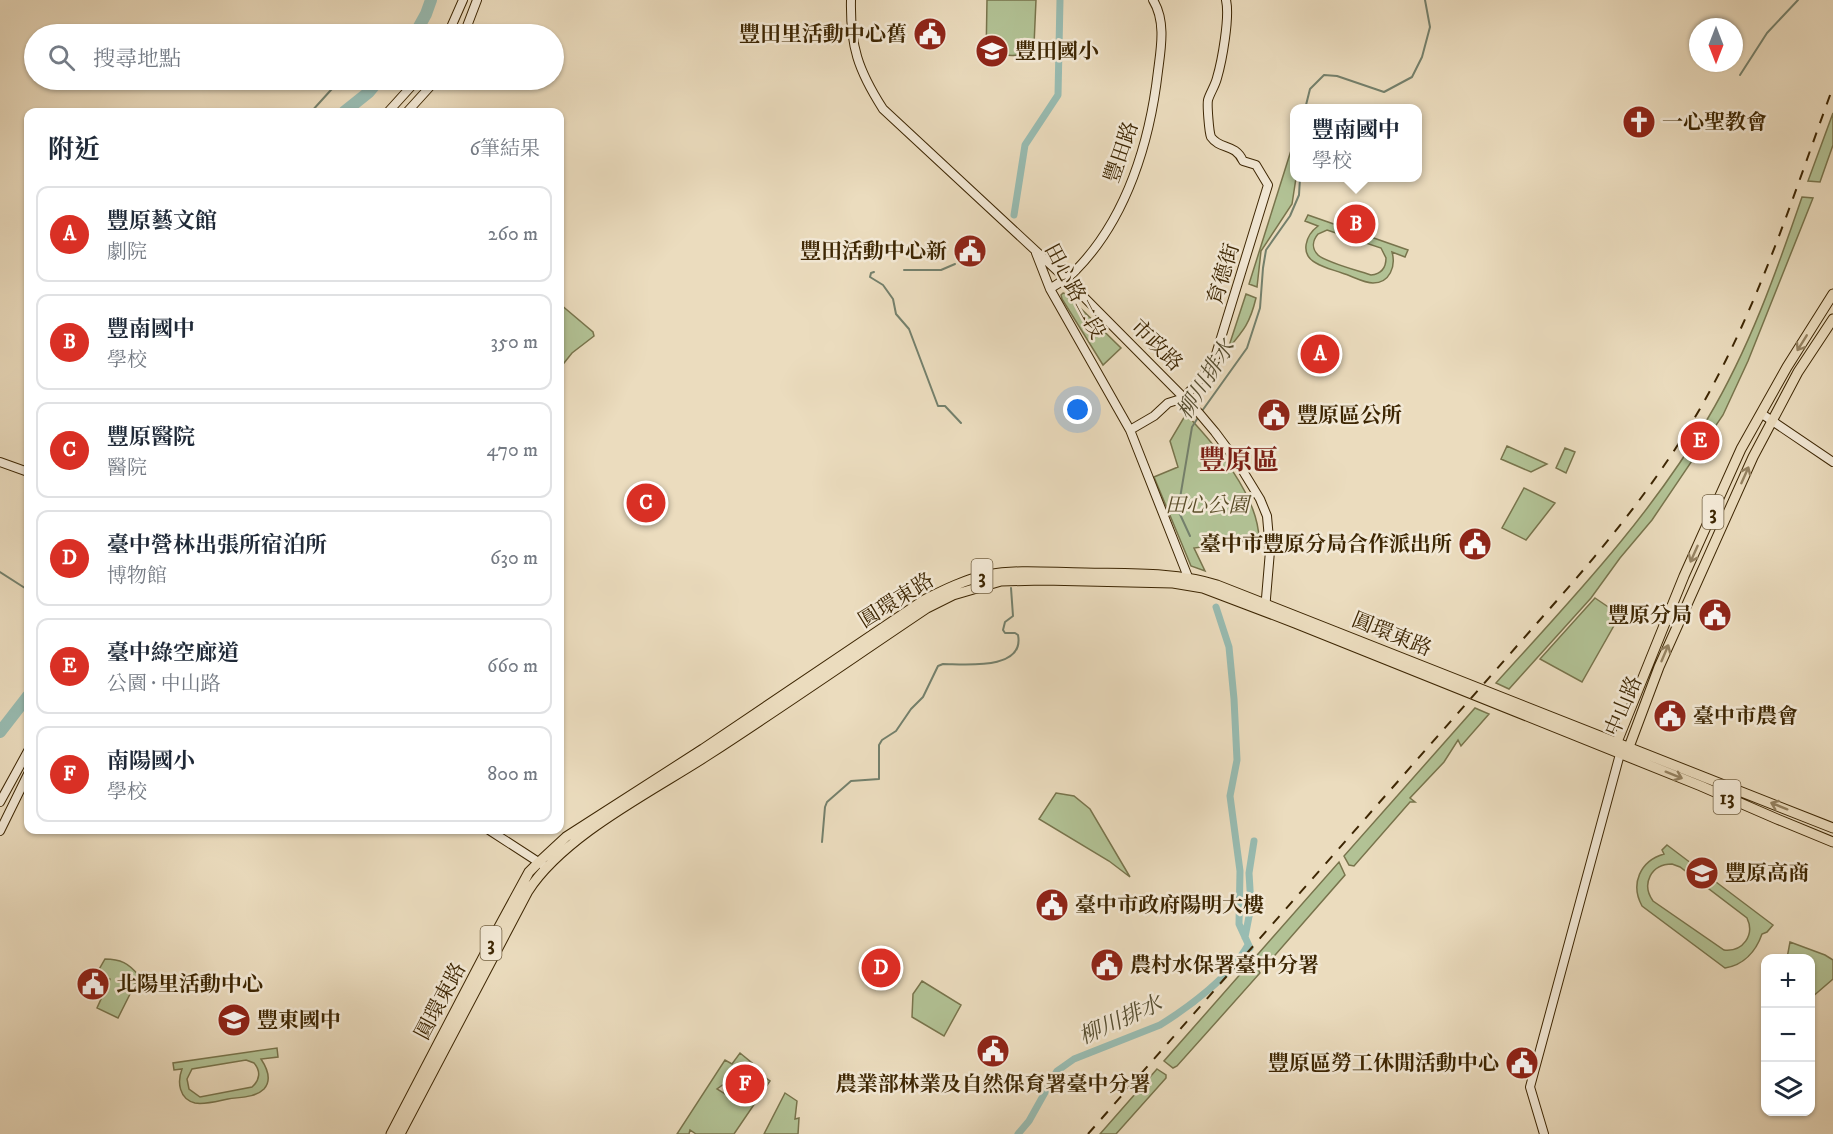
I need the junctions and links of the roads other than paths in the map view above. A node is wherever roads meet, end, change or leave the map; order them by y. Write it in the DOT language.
graph roads {
  1 [pos="463,0"];
  2 [pos="477,0"];
  3 [pos="851,0"];
  4 [pos="1153,0"];
  5 [pos="1226,0"];
  6 [pos="452,24"];
  7 [pos="468,24"];
  8 [pos="408,90"];
  9 [pos="427,90"];
  10 [pos="392,108"];
  11 [pos="412,108"];
  12 [pos="1035,250"];
  13 [pos="1065,278"];
  14 [pos="1050,289"];
  15 [pos="1833,294"];
  16 [pos="1833,319"];
  17 [pos="1184,398"];
  18 [pos="1762,414"];
  19 [pos="1772,420"];
  20 [pos="1130,430"];
  21 [pos="0,462"];
  22 [pos="1833,462"];
  23 [pos="24,471"];
  24 [pos="1188,577"];
  25 [pos="1265,607"];
  26 [pos="1617,742"];
  27 [pos="1629,747"];
  28 [pos="706,752"];
  29 [pos="1620,754"];
  30 [pos="24,758"];
  31 [pos="24,782"];
  32 [pos="0,802"];
  33 [pos="1833,828"];
  34 [pos="0,831"];
  35 [pos="495,834"];
  36 [pos="1833,842"];
  37 [pos="542,864"];
  38 [pos="391,1134"];
  39 [pos="400,1134"];
  40 [pos="1544,1134"];
  1 -- 6 [label="street"];
  2 -- 7 [label="street"];
  3 -- 12 [label="street, 田心路二段"];
  4 -- 13 [label="street, 豐田路"];
  5 -- 17 [label="street, 育德街"];
  8 -- 10 [label="street"];
  9 -- 11 [label="street"];
  12 -- 13 [label="street, 市政路"];
  12 -- 14 [label="street, 田心路二段"];
  13 -- 14 [label="street, 豐田路"];
  13 -- 17 [label="street, 市政路"];
  14 -- 20 [label="street, 田心路二段"];
  15 -- 18 [label="main road, 中山路 / 3, one-way"];
  16 -- 19 [label="main road, 中山路 / 3"];
  17 -- 20 [label="street"];
  17 -- 25 [label="street, 市政路"];
  18 -- 19 [label="street"];
  18 -- 26 [label="main road, 中山路 / 3, one-way"];
  19 -- 22 [label="street"];
  27 -- 19 [label="main road, 中山路 / 3, one-way"];
  20 -- 24 [label="street, 田心路二段"];
  21 -- 23 [label="street"];
  24 -- 25 [label="main road, 圓環東路 / 3"];
  24 -- 28 [label="main road, 圓環東路 / 3"];
  25 -- 26 [label="main road, 圓環東路 / 3"];
  25 -- 28 [label="main road, 圓環東路 / 3"];
  25 -- 29 [label="main road, 圓環東路 / 3"];
  26 -- 27 [label="main road, 13"];
  26 -- 29 [label="main road"];
  27 -- 29 [label="main road, 中山路"];
  33 -- 27 [label="main road, 13, one-way"];
  28 -- 37 [label="main road, 圓環東路 / 3"];
  29 -- 36 [label="main road, 13, one-way"];
  29 -- 40 [label="street, 中山路"];
  30 -- 32 [label="street"];
  31 -- 34 [label="street"];
  35 -- 37 [label="street"];
  37 -- 38 [label="main road, 圓環東路 / 3"];
  37 -- 39 [label="main road, 圓環東路 / 3"];
}
